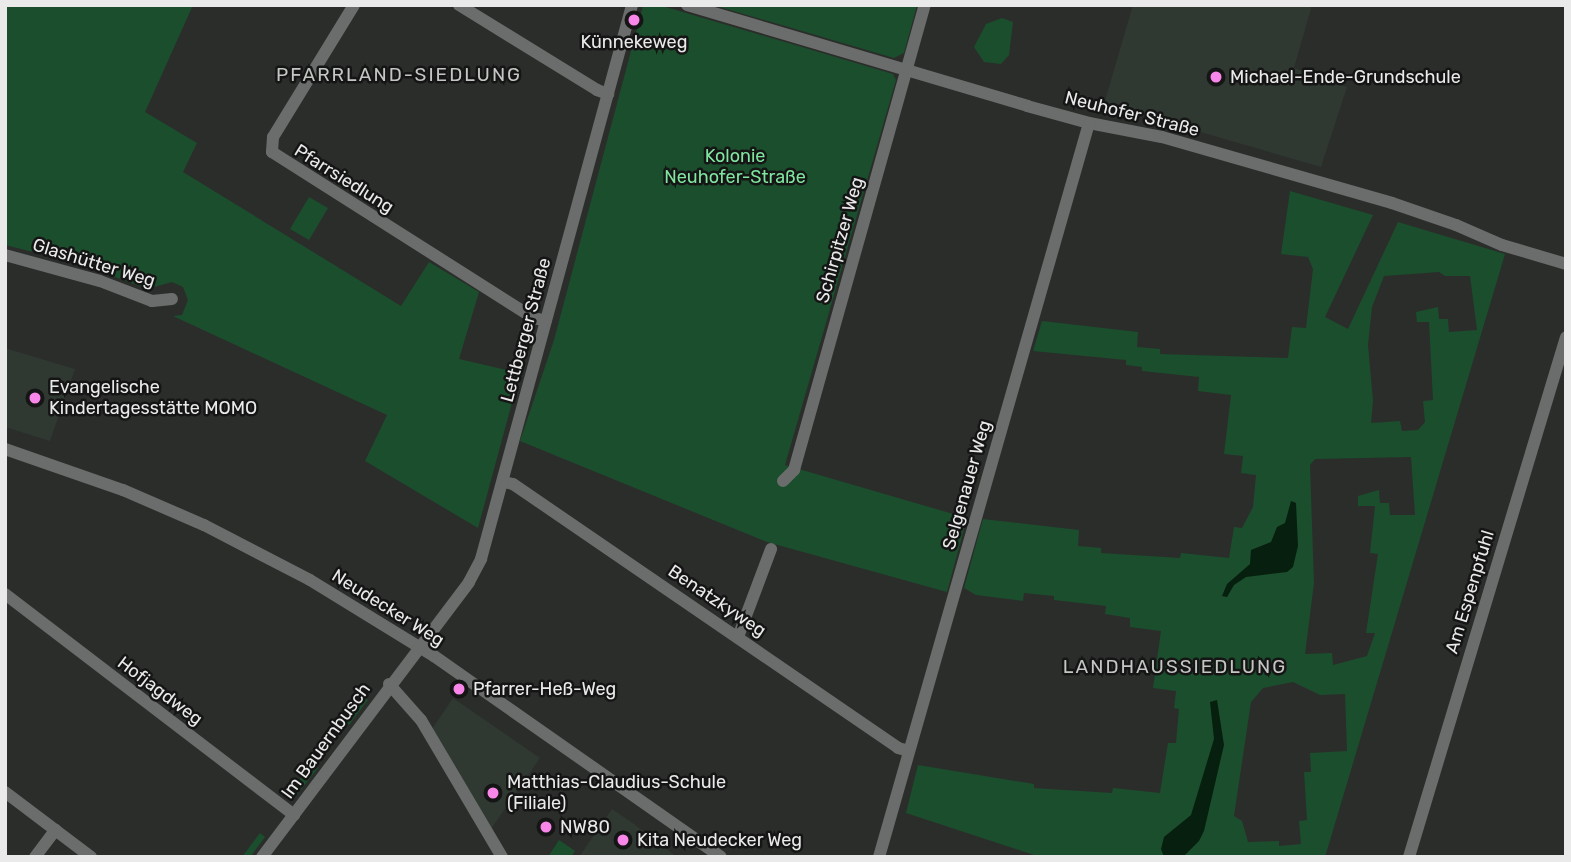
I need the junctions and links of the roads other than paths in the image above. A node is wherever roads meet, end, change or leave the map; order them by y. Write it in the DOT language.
graph roads {
  1 [pos="354,5"];
  2 [pos="459,5"];
  3 [pos="632,5"];
  4 [pos="687,5"];
  5 [pos="925,5"];
  6 [pos="907,69"];
  7 [pos="608,94"];
  8 [pos="1089,123"];
  9 [pos="5,255"];
  10 [pos="1566,264"];
  11 [pos="172,299"];
  12 [pos="546,321"];
  13 [pos="1566,337"];
  14 [pos="5,449"];
  15 [pos="783,481"];
  16 [pos="504,482"];
  17 [pos="771,549"];
  18 [pos="5,594"];
  19 [pos="738,637"];
  20 [pos="418,646"];
  21 [pos="389,684"];
  22 [pos="909,751"];
  23 [pos="5,792"];
  24 [pos="294,815"];
  25 [pos="55,830"];
  26 [pos="35,857"];
  27 [pos="91,857"];
  28 [pos="262,857"];
  29 [pos="502,857"];
  30 [pos="720,857"];
  31 [pos="879,857"];
  32 [pos="1409,857"];
  1 -- 12 [label="street, Pfarrsiedlung"];
  2 -- 7 [label="street"];
  3 -- 7 [label="street, Lettberger Straße"];
  4 -- 6 [label="street, Neuhofer Straße"];
  5 -- 6 [label="street, Schirpitzer Weg"];
  6 -- 8 [label="street, Neuhofer Straße"];
  6 -- 15 [label="street, Schirpitzer Weg"];
  7 -- 12 [label="street, Lettberger Straße"];
  8 -- 10 [label="street, Neuhofer Straße"];
  8 -- 22 [label="street, Selgenauer Weg"];
  9 -- 11 [label="street, Glashütter Weg"];
  12 -- 16 [label="street, Lettberger Straße"];
  13 -- 32 [label="street, Am Espenpfuhl"];
  14 -- 20 [label="street, Neudecker Weg"];
  16 -- 19 [label="street, Benatzkyweg"];
  16 -- 20 [label="street, Lettberger Straße"];
  17 -- 19 [label="street"];
  18 -- 24 [label="street, Hofjagdweg"];
  19 -- 22 [label="street, Benatzkyweg"];
  20 -- 21 [label="street, Im Bauernbusch"];
  20 -- 30 [label="street, Neudecker Weg"];
  21 -- 24 [label="street, Im Bauernbusch"];
  21 -- 29 [label="street"];
  22 -- 31 [label="street, Selgenauer Weg"];
  23 -- 25 [label="street"];
  24 -- 28 [label="street, Im Bauernbusch"];
  25 -- 26 [label="street"];
  25 -- 27 [label="street"];
}
